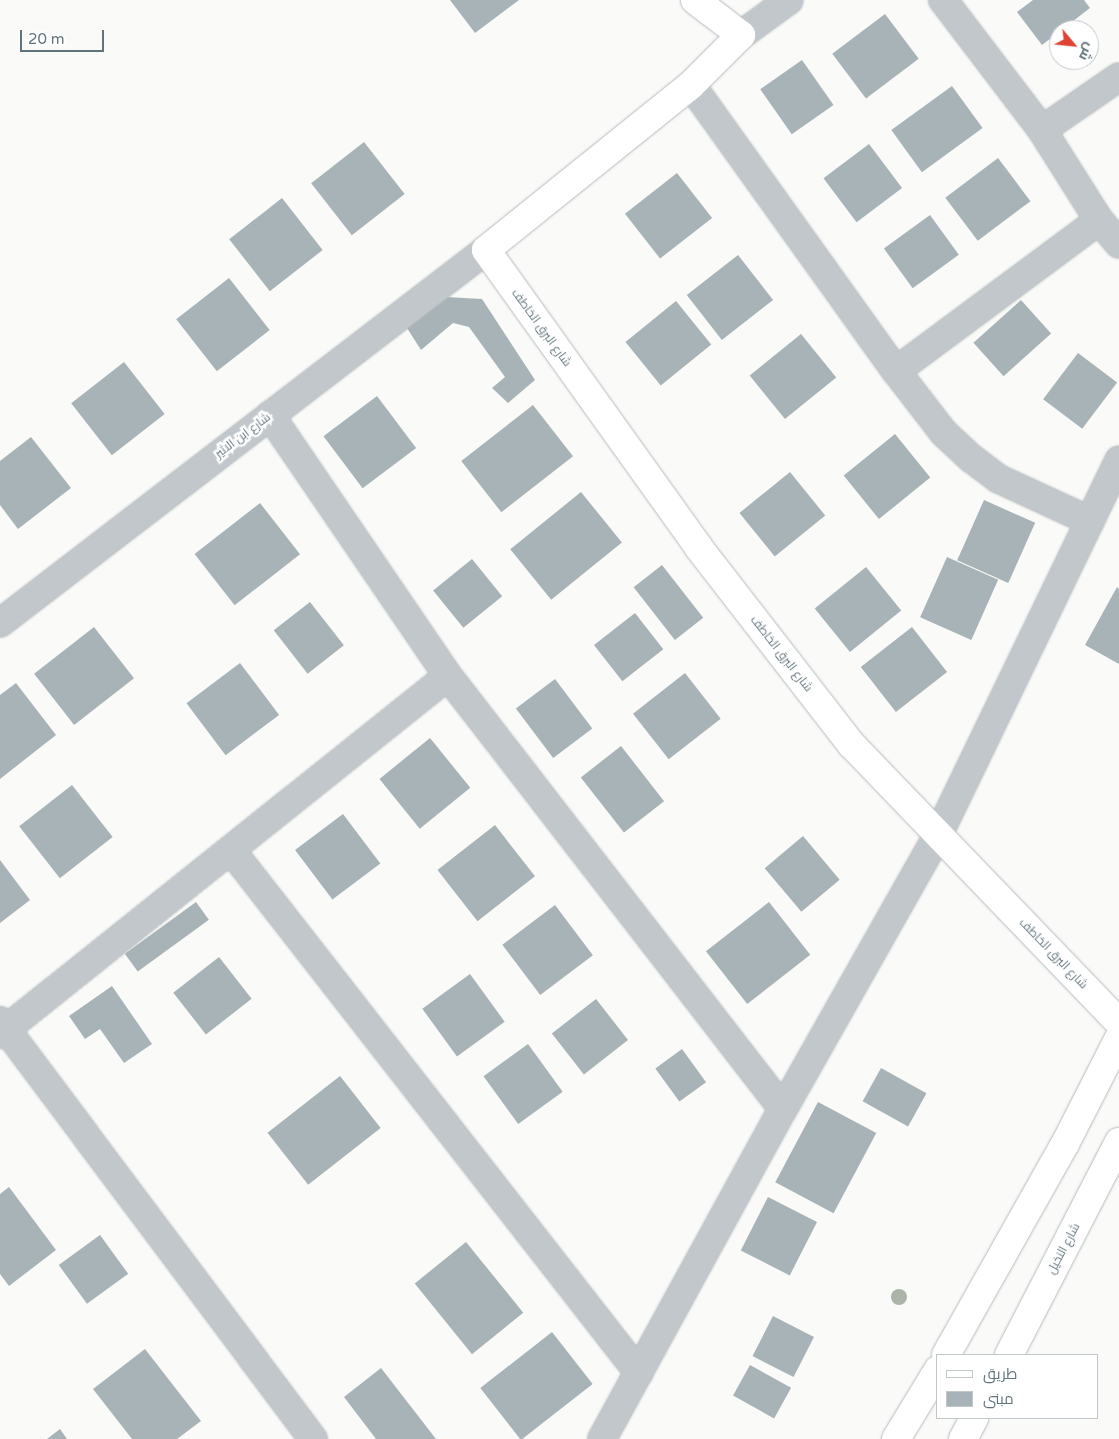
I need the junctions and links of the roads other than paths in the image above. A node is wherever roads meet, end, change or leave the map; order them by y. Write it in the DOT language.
graph roads {
  1 [pos="695,0"];
  2 [pos="789,0"];
  3 [pos="943,0"];
  4 [pos="741,35"];
  5 [pos="1119,77"];
  6 [pos="691,86"];
  7 [pos="1042,130"];
  8 [pos="1099,220"];
  9 [pos="1119,244"];
  10 [pos="486,250"];
  11 [pos="896,371"];
  12 [pos="270,415"];
  13 [pos="1119,460"];
  14 [pos="1090,521"];
  15 [pos="0,623"];
  16 [pos="448,676"];
  17 [pos="938,836"];
  18 [pos="231,850"];
  19 [pos="1119,1022"];
  20 [pos="2,1028"];
  21 [pos="1119,1038"];
  22 [pos="783,1109"];
  23 [pos="1119,1142"];
  24 [pos="947,1354"];
  25 [pos="1010,1354"];
  26 [pos="639,1373"];
  27 [pos="936,1373"];
  28 [pos="973,1419"];
  29 [pos="313,1439"];
  30 [pos="602,1439"];
  31 [pos="896,1439"];
  32 [pos="963,1439"];
  1 -- 4 [label="main road"];
  2 -- 4 [label="street"];
  3 -- 7 [label="street"];
  4 -- 6 [label="main road"];
  5 -- 7 [label="street"];
  6 -- 10 [label="main road"];
  6 -- 11 [label="street"];
  7 -- 8 [label="street"];
  8 -- 9 [label="street"];
  8 -- 11 [label="street"];
  10 -- 12 [label="street, شارع ابن الاثير"];
  10 -- 17 [label="main road, شارع البرق الخاطف"];
  11 -- 14 [label="street"];
  12 -- 15 [label="street, شارع ابن الاثير"];
  12 -- 16 [label="street"];
  13 -- 14 [label="street"];
  14 -- 17 [label="street"];
  16 -- 18 [label="street"];
  16 -- 22 [label="street"];
  17 -- 19 [label="main road, شارع البرق الخاطف"];
  17 -- 22 [label="street"];
  18 -- 20 [label="street"];
  18 -- 26 [label="street"];
  20 -- 29 [label="street"];
  21 -- 24 [label="main road"];
  22 -- 26 [label="street"];
  23 -- 25 [label="main road, شارع النخيل"];
  26 -- 30 [label="street"];
  27 -- 31 [label="main road"];
  28 -- 32 [label="main road"];
}
